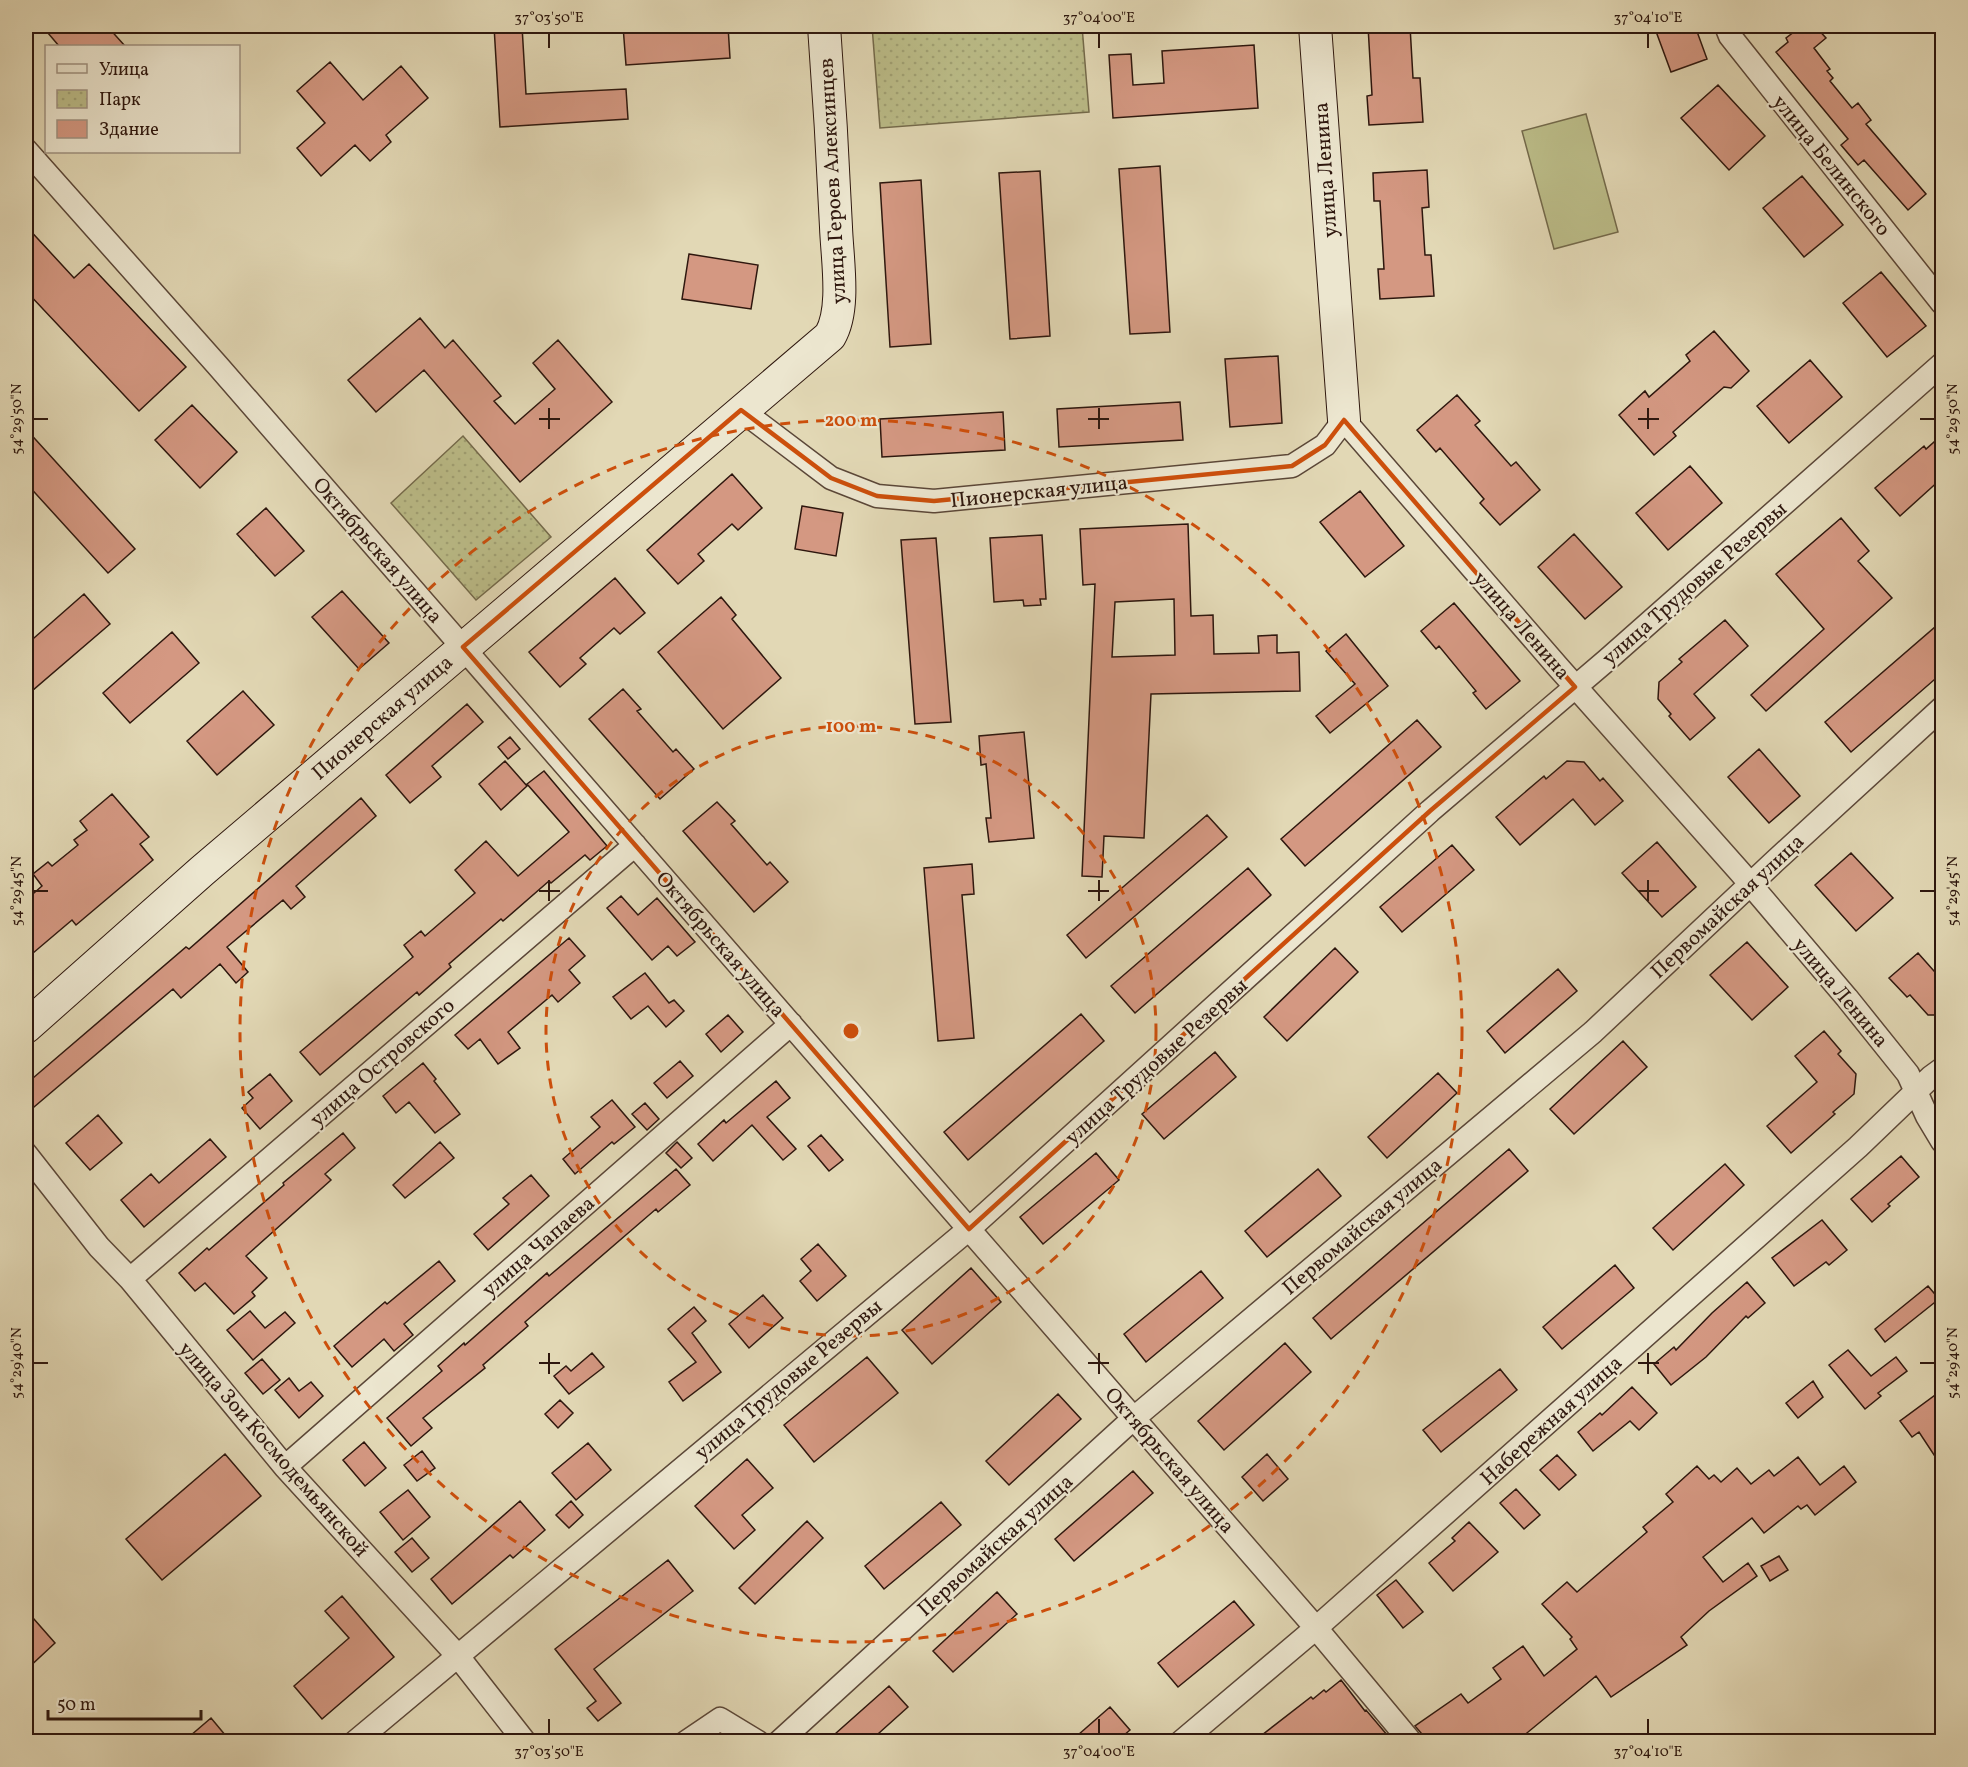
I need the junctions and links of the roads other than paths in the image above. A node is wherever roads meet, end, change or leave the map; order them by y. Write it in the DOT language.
graph roads {
  1 [pos="824,26"];
  2 [pos="1315,26"];
  3 [pos="1726,26"];
  4 [pos="26,150"];
  5 [pos="1942,303"];
  6 [pos="830,336"];
  7 [pos="1942,364"];
  8 [pos="741,410"];
  9 [pos="1344,420"];
  10 [pos="463,647"];
  11 [pos="1575,687"];
  12 [pos="1942,708"];
  13 [pos="635,845"];
  14 [pos="1750,884"];
  15 [pos="791,1024"];
  16 [pos="26,1027"];
  17 [pos="1942,1069"];
  18 [pos="1916,1091"];
  19 [pos="1942,1141"];
  20 [pos="26,1154"];
  21 [pos="969,1229"];
  22 [pos="130,1279"];
  23 [pos="1134,1418"];
  24 [pos="285,1467"];
  25 [pos="1316,1628"];
  26 [pos="457,1655"];
  27 [pos="355,1742"];
  28 [pos="525,1742"];
  29 [pos="686,1742"];
  30 [pos="758,1742"];
  31 [pos="779,1742"];
  32 [pos="1180,1742"];
  33 [pos="1411,1742"];
  1 -- 6 [label="street, улица Героев Алексинцев"];
  2 -- 9 [label="street, улица Ленина"];
  3 -- 5 [label="street, улица Белинского"];
  4 -- 10 [label="street, Октябрьская улица"];
  6 -- 8 [label="street, Пионерская улица"];
  7 -- 11 [label="street, улица Трудовые Резервы"];
  8 -- 9 [label="street, Пионерская улица"];
  8 -- 10 [label="street, Пионерская улица"];
  9 -- 11 [label="street, улица Ленина"];
  10 -- 13 [label="street, Октябрьская улица"];
  10 -- 16 [label="street, Пионерская улица"];
  11 -- 14 [label="street, улица Ленина"];
  11 -- 21 [label="street, улица Трудовые Резервы"];
  12 -- 14 [label="street, Первомайская улица"];
  13 -- 15 [label="street, Октябрьская улица"];
  13 -- 22 [label="street, улица Островского"];
  14 -- 18 [label="street, улица Ленина"];
  14 -- 23 [label="street, Первомайская улица"];
  15 -- 21 [label="street, Октябрьская улица"];
  15 -- 24 [label="street, улица Чапаева"];
  17 -- 18 [label="street, Набережная улица"];
  18 -- 19 [label="street, улица Ленина"];
  18 -- 25 [label="street, Набережная улица"];
  20 -- 22 [label="street, улица Зои Космодемьянской"];
  21 -- 23 [label="street, Октябрьская улица"];
  21 -- 26 [label="street, улица Трудовые Резервы"];
  22 -- 24 [label="street, улица Зои Космодемьянской"];
  23 -- 25 [label="street, Октябрьская улица"];
  23 -- 31 [label="street, Первомайская улица"];
  24 -- 26 [label="street, улица Зои Космодемьянской"];
  25 -- 32 [label="street, Набережная улица"];
  25 -- 33 [label="street, Октябрьская улица"];
  26 -- 27 [label="street, улица Трудовые Резервы"];
  26 -- 28 [label="street, улица Зои Космодемьянской"];
  29 -- 30 [label="street"];
}
